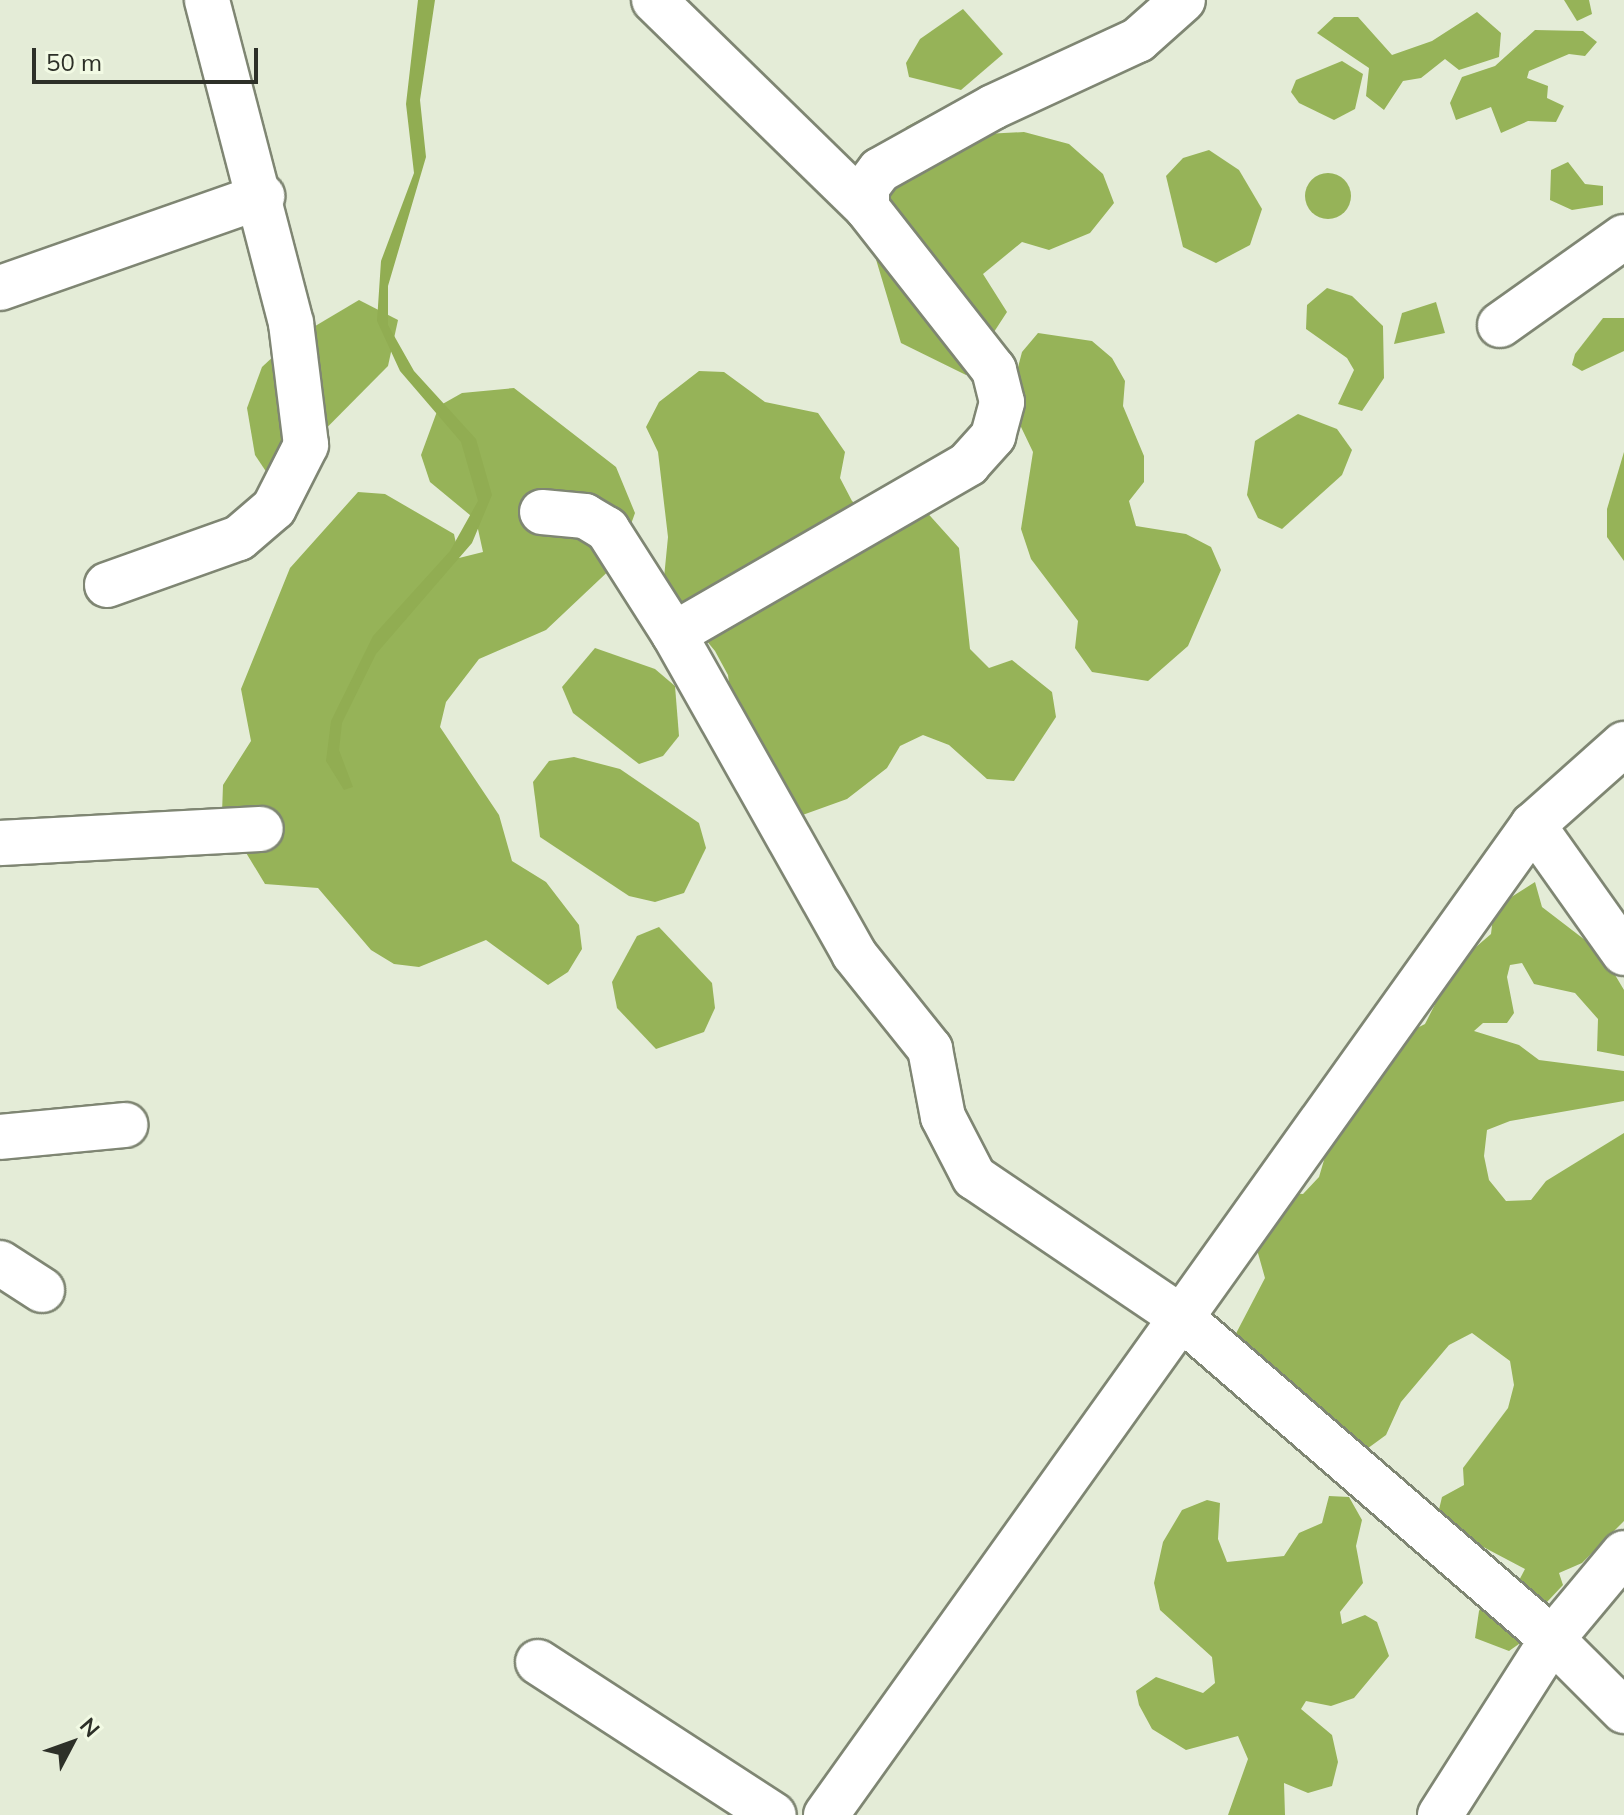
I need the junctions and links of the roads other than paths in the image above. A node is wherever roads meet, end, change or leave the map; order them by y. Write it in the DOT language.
graph roads {
  1 [pos="207,0"];
  2 [pos="654,0"];
  3 [pos="1183,0"];
  4 [pos="262,196"];
  5 [pos="867,208"];
  6 [pos="1624,237"];
  7 [pos="0,288"];
  8 [pos="1500,325"];
  9 [pos="542,512"];
  10 [pos="107,585"];
  11 [pos="674,634"];
  12 [pos="1624,744"];
  13 [pos="1533,825"];
  14 [pos="261,829"];
  15 [pos="0,843"];
  16 [pos="1624,953"];
  17 [pos="125,1125"];
  18 [pos="0,1137"];
  19 [pos="0,1263"];
  20 [pos="42,1290"];
  21 [pos="1178,1315"];
  22 [pos="1624,1553"];
  23 [pos="1552,1639"];
  24 [pos="538,1662"];
  25 [pos="1624,1711"];
  26 [pos="774,1815"];
  27 [pos="826,1815"];
  28 [pos="1440,1815"];
  1 -- 4 [label="street"];
  2 -- 5 [label="street"];
  3 -- 5 [label="street"];
  4 -- 7 [label="street"];
  4 -- 10 [label="street"];
  5 -- 11 [label="street"];
  6 -- 8 [label="street"];
  9 -- 11 [label="street"];
  11 -- 21 [label="street"];
  12 -- 13 [label="street"];
  13 -- 16 [label="street"];
  13 -- 21 [label="street"];
  14 -- 15 [label="street"];
  17 -- 18 [label="street"];
  19 -- 20 [label="street"];
  21 -- 23 [label="street"];
  21 -- 27 [label="street"];
  22 -- 23 [label="street"];
  23 -- 25 [label="street"];
  23 -- 28 [label="street"];
  24 -- 26 [label="street"];
}
